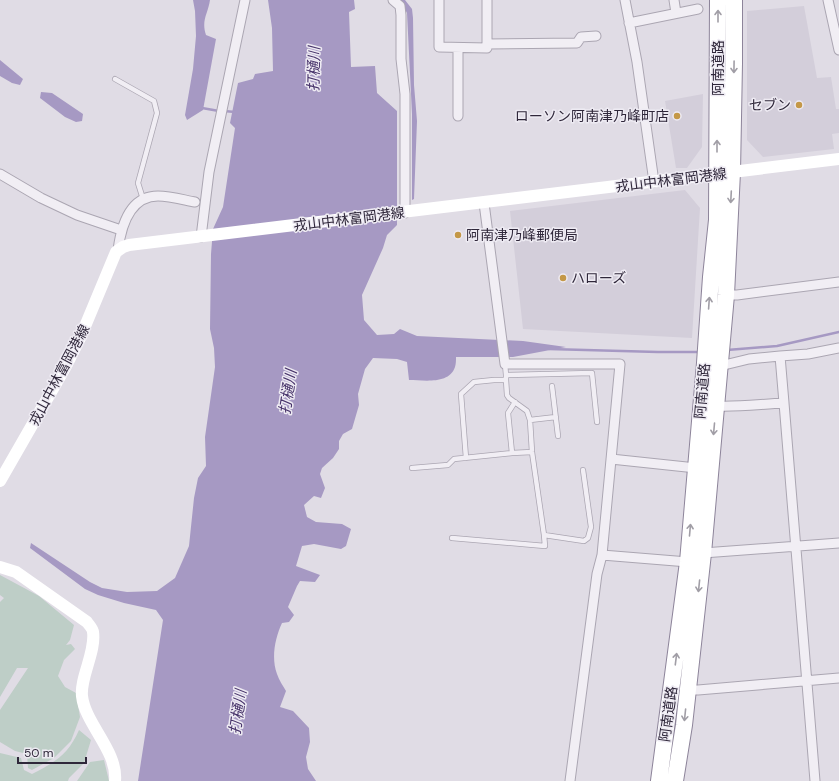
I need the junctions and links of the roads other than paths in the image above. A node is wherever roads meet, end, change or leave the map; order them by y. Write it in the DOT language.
graph roads {
  1 [pos="245,0"];
  2 [pos="393,0"];
  3 [pos="439,0"];
  4 [pos="488,0"];
  5 [pos="625,0"];
  6 [pos="674,0"];
  7 [pos="718,0"];
  8 [pos="734,0"];
  9 [pos="828,0"];
  10 [pos="698,9"];
  11 [pos="676,14"];
  12 [pos="629,23"];
  13 [pos="596,36"];
  14 [pos="487,44"];
  15 [pos="458,48"];
  16 [pos="839,50"];
  17 [pos="115,79"];
  18 [pos="458,116"];
  19 [pos="839,159"];
  20 [pos="724,173"];
  21 [pos="0,174"];
  22 [pos="654,182"];
  23 [pos="143,199"];
  24 [pos="195,202"];
  25 [pos="484,203"];
  26 [pos="402,213"];
  27 [pos="117,229"];
  28 [pos="204,236"];
  29 [pos="118,250"];
  30 [pos="839,282"];
  31 [pos="726,295"];
  32 [pos="839,348"];
  33 [pos="780,356"];
  34 [pos="505,362"];
  35 [pos="715,364"];
  36 [pos="506,378"];
  37 [pos="552,386"];
  38 [pos="515,402"];
  39 [pos="784,403"];
  40 [pos="716,406"];
  41 [pos="556,417"];
  42 [pos="530,420"];
  43 [pos="597,422"];
  44 [pos="558,436"];
  45 [pos="532,452"];
  46 [pos="512,453"];
  47 [pos="466,458"];
  48 [pos="611,459"];
  49 [pos="412,468"];
  50 [pos="696,468"];
  51 [pos="583,470"];
  52 [pos="0,481"];
  53 [pos="544,535"];
  54 [pos="452,538"];
  55 [pos="839,543"];
  56 [pos="796,546"];
  57 [pos="703,552"];
  58 [pos="602,555"];
  59 [pos="688,562"];
  60 [pos="0,567"];
  61 [pos="839,678"];
  62 [pos="807,681"];
  63 [pos="688,690"];
  64 [pos="115,781"];
  65 [pos="570,781"];
  66 [pos="659,781"];
  67 [pos="675,781"];
  68 [pos="815,781"];
  1 -- 28 [label="street"];
  2 -- 26 [label="street"];
  3 -- 15 [label="street"];
  4 -- 14 [label="street"];
  5 -- 12 [label="street"];
  6 -- 11 [label="street"];
  20 -- 7 [label="highway, 阿南道路, one-way"];
  8 -- 20 [label="highway, 阿南道路, one-way"];
  9 -- 16 [label="street"];
  10 -- 11 [label="street"];
  11 -- 12 [label="street"];
  12 -- 22 [label="street"];
  13 -- 14 [label="street"];
  14 -- 15 [label="street"];
  15 -- 18 [label="street"];
  17 -- 23 [label="lane"];
  19 -- 20 [label="main road, 戎山中林富岡港線"];
  20 -- 22 [label="main road, 戎山中林富岡港線"];
  20 -- 31 [label="highway, 阿南道路, one-way"];
  35 -- 20 [label="highway, 阿南道路, one-way"];
  21 -- 27 [label="street"];
  22 -- 25 [label="main road, 戎山中林富岡港線"];
  23 -- 24 [label="street"];
  23 -- 27 [label="street"];
  25 -- 26 [label="main road, 戎山中林富岡港線"];
  25 -- 34 [label="street"];
  26 -- 28 [label="main road, 戎山中林富岡港線"];
  27 -- 29 [label="street"];
  28 -- 29 [label="main road, 戎山中林富岡港線"];
  29 -- 52 [label="main road, 戎山中林富岡港線"];
  30 -- 31 [label="street"];
  31 -- 35 [label="highway, 阿南道路"];
  32 -- 33 [label="street"];
  33 -- 35 [label="street"];
  33 -- 39 [label="street"];
  34 -- 36 [label="lane"];
  34 -- 48 [label="street"];
  35 -- 40 [label="highway, 阿南道路"];
  35 -- 50 [label="highway, 阿南道路"];
  36 -- 38 [label="lane"];
  36 -- 43 [label="lane"];
  36 -- 47 [label="lane"];
  37 -- 41 [label="lane"];
  38 -- 42 [label="lane"];
  38 -- 46 [label="lane"];
  39 -- 40 [label="street"];
  39 -- 56 [label="street"];
  40 -- 57 [label="highway, 阿南道路, one-way"];
  41 -- 42 [label="lane"];
  41 -- 44 [label="lane"];
  42 -- 45 [label="lane"];
  45 -- 46 [label="lane"];
  45 -- 53 [label="lane"];
  46 -- 47 [label="lane"];
  47 -- 49 [label="lane"];
  48 -- 50 [label="street"];
  48 -- 58 [label="street"];
  59 -- 50 [label="highway, 阿南道路, one-way"];
  51 -- 53 [label="lane"];
  53 -- 54 [label="lane"];
  55 -- 56 [label="street"];
  56 -- 57 [label="street"];
  56 -- 62 [label="street"];
  57 -- 59 [label="street"];
  57 -- 63 [label="highway, 阿南道路, one-way"];
  58 -- 59 [label="street"];
  58 -- 65 [label="street"];
  66 -- 59 [label="highway, 阿南道路, one-way"];
  60 -- 64 [label="main road"];
  61 -- 62 [label="street"];
  62 -- 63 [label="street"];
  62 -- 68 [label="street"];
  63 -- 67 [label="highway, 阿南道路, one-way"];
}
